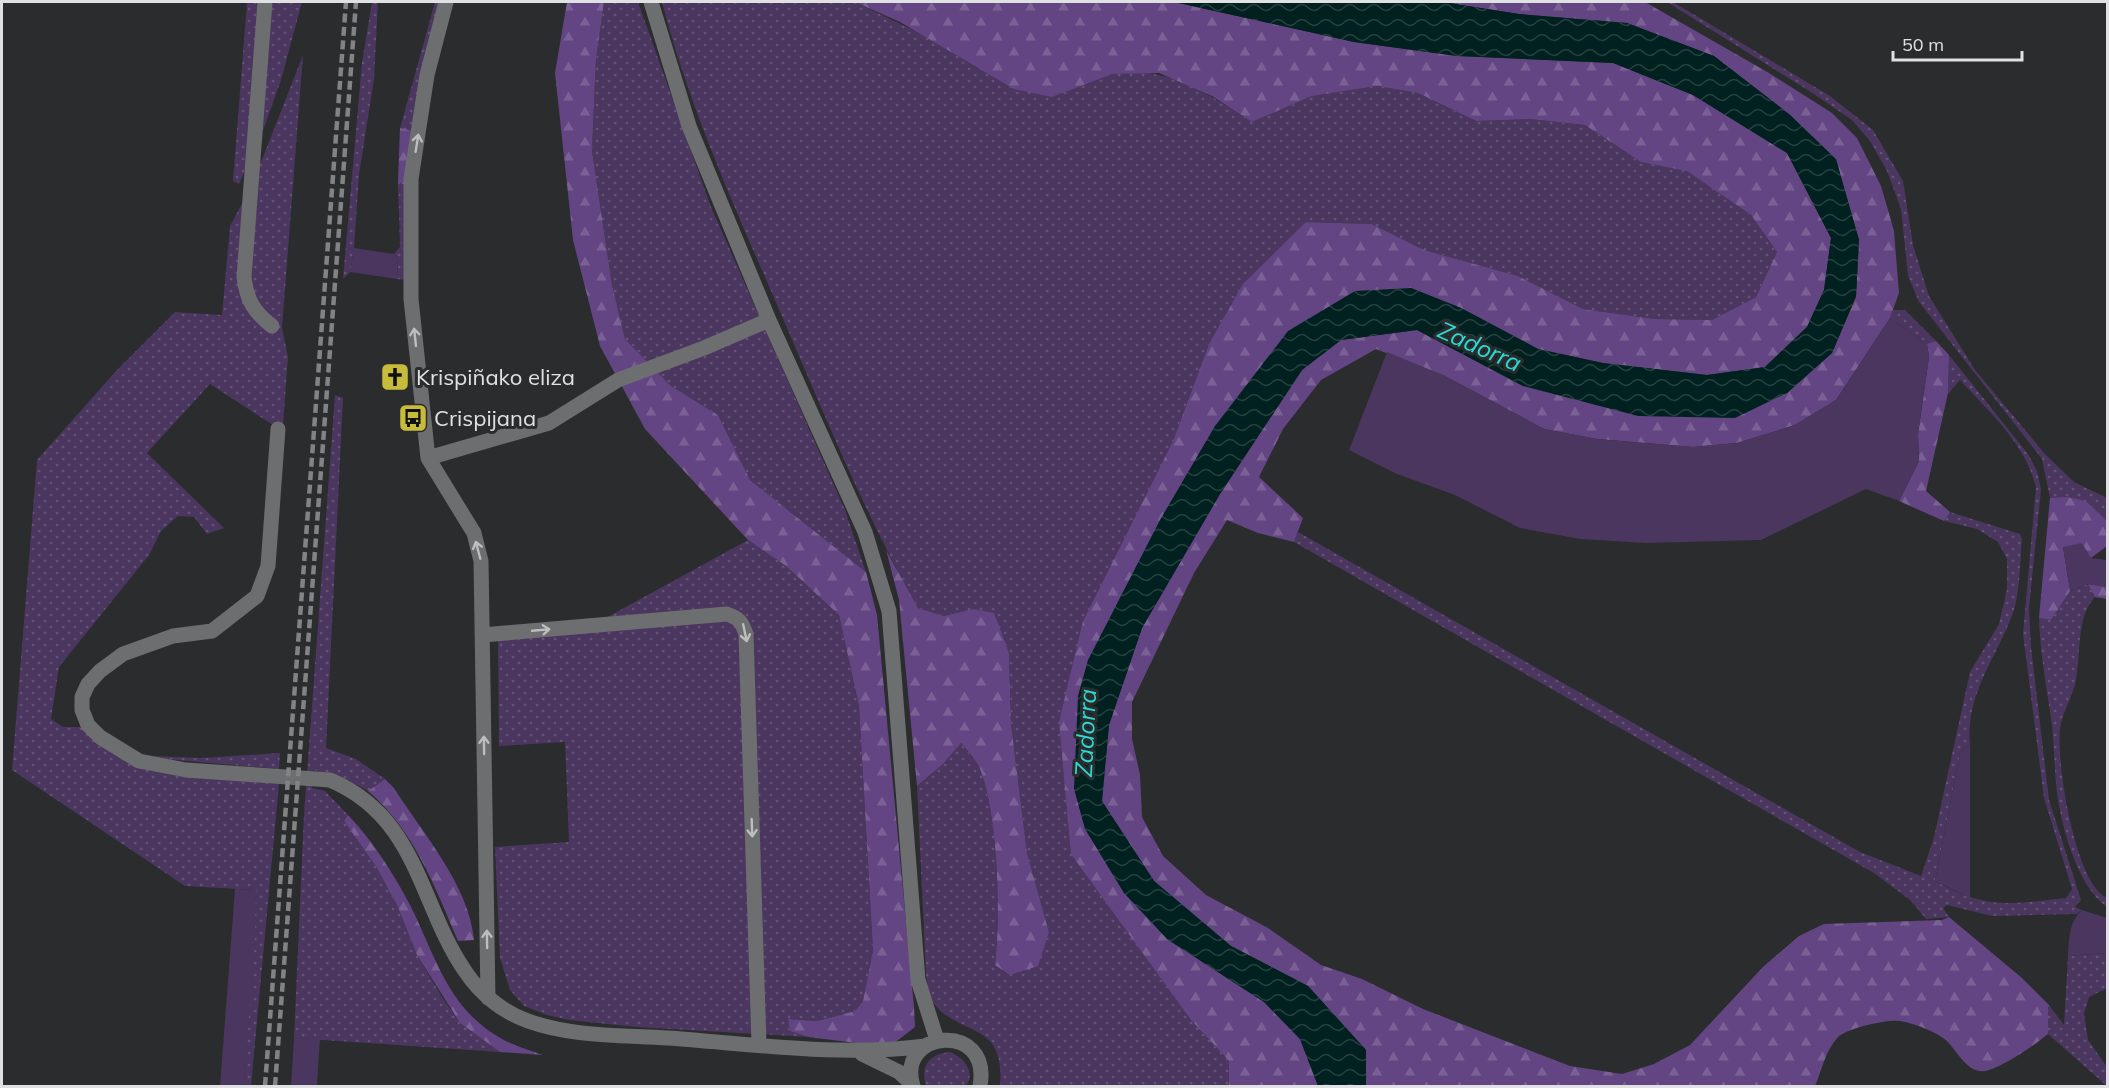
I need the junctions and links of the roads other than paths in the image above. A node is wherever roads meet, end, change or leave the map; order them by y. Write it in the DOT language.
graph roads {
  1 [pos="265,2"];
  2 [pos="446,2"];
  3 [pos="651,2"];
  4 [pos="769,320"];
  5 [pos="272,326"];
  6 [pos="278,429"];
  7 [pos="428,458"];
  8 [pos="482,635"];
  9 [pos="488,998"];
  10 [pos="931,1043"];
  11 [pos="759,1045"];
  12 [pos="860,1052"];
  13 [pos="913,1085"];
  14 [pos="980,1086"];
  1 -- 5 [label="street"];
  7 -- 2 [label="street, one-way"];
  3 -- 4 [label="street"];
  4 -- 7 [label="street"];
  4 -- 10 [label="street"];
  6 -- 9 [label="street"];
  8 -- 7 [label="street, one-way"];
  9 -- 8 [label="street, one-way"];
  8 -- 11 [label="street, one-way"];
  9 -- 11 [label="street"];
  10 -- 12 [label="street"];
  10 -- 13 [label="street"];
  10 -- 14 [label="street"];
  11 -- 12 [label="street"];
  12 -- 13 [label="street"];
}
